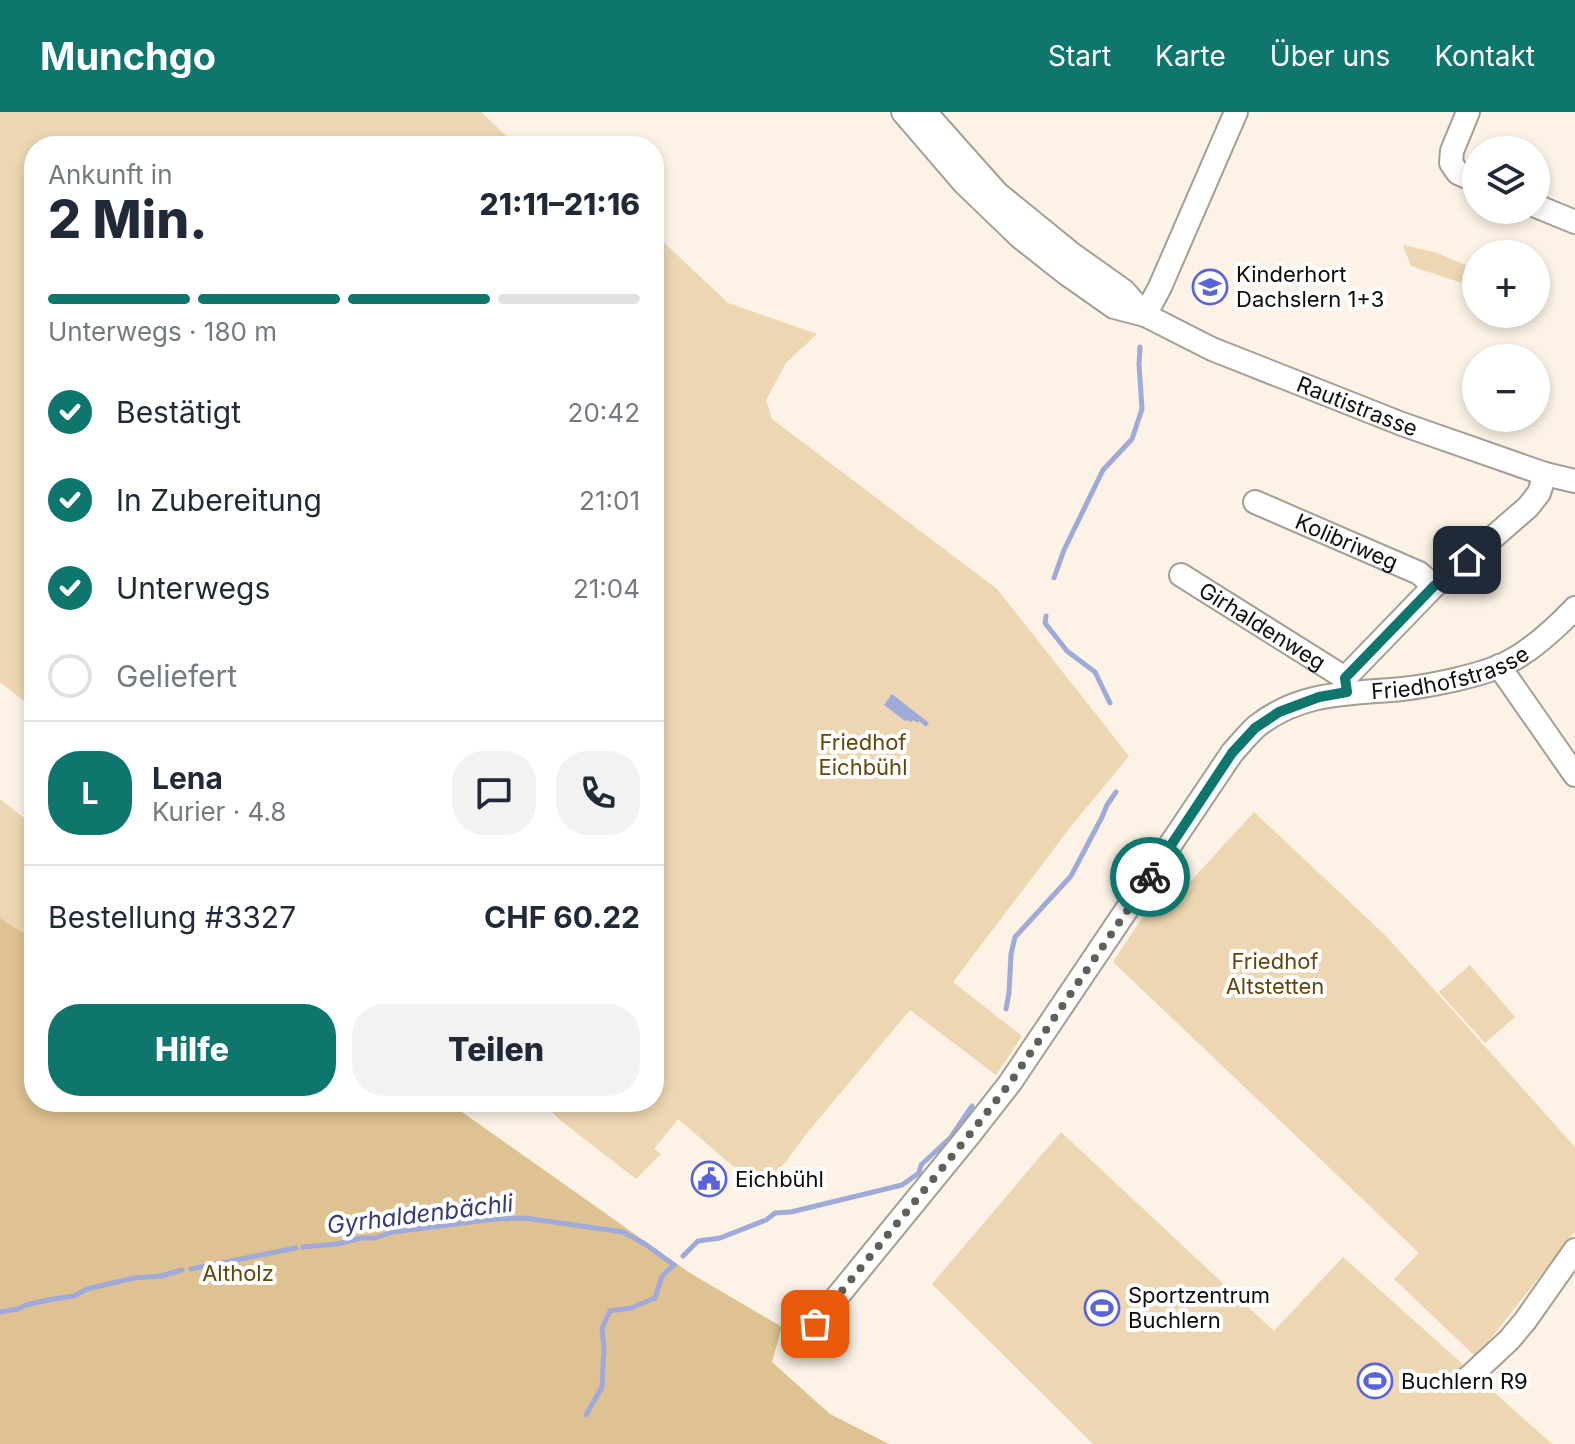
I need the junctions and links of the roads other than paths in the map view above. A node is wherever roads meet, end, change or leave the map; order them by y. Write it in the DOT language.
graph roads {
  1 [pos="903,112"];
  2 [pos="925,112"];
  3 [pos="1236,112"];
  4 [pos="1468,112"];
  5 [pos="1462,175"];
  6 [pos="1550,212"];
  7 [pos="1575,222"];
  8 [pos="1145,315"];
  9 [pos="1545,474"];
  10 [pos="1575,481"];
  11 [pos="1255,502"];
  12 [pos="1181,575"];
  13 [pos="1434,586"];
  14 [pos="1575,608"];
  15 [pos="1499,666"];
  16 [pos="1346,685"];
  17 [pos="1575,775"];
  18 [pos="1575,1250"];
  19 [pos="806,1333"];
  20 [pos="1467,1379"];
  1 -- 8 [label="street, Rautistrasse"];
  2 -- 8 [label="street, Rautistrasse"];
  3 -- 8 [label="street"];
  4 -- 5 [label="street"];
  6 -- 7 [label="street"];
  8 -- 9 [label="street, Rautistrasse"];
  9 -- 10 [label="street, Rautistrasse"];
  9 -- 13 [label="street"];
  11 -- 13 [label="street, Kolibriweg"];
  12 -- 16 [label="street, Girhaldenweg"];
  13 -- 16 [label="street"];
  14 -- 15 [label="street, Friedhofstrasse"];
  15 -- 16 [label="street, Friedhofstrasse"];
  15 -- 17 [label="street"];
  16 -- 19 [label="street, Friedhofstrasse"];
  18 -- 20 [label="street"];
}
